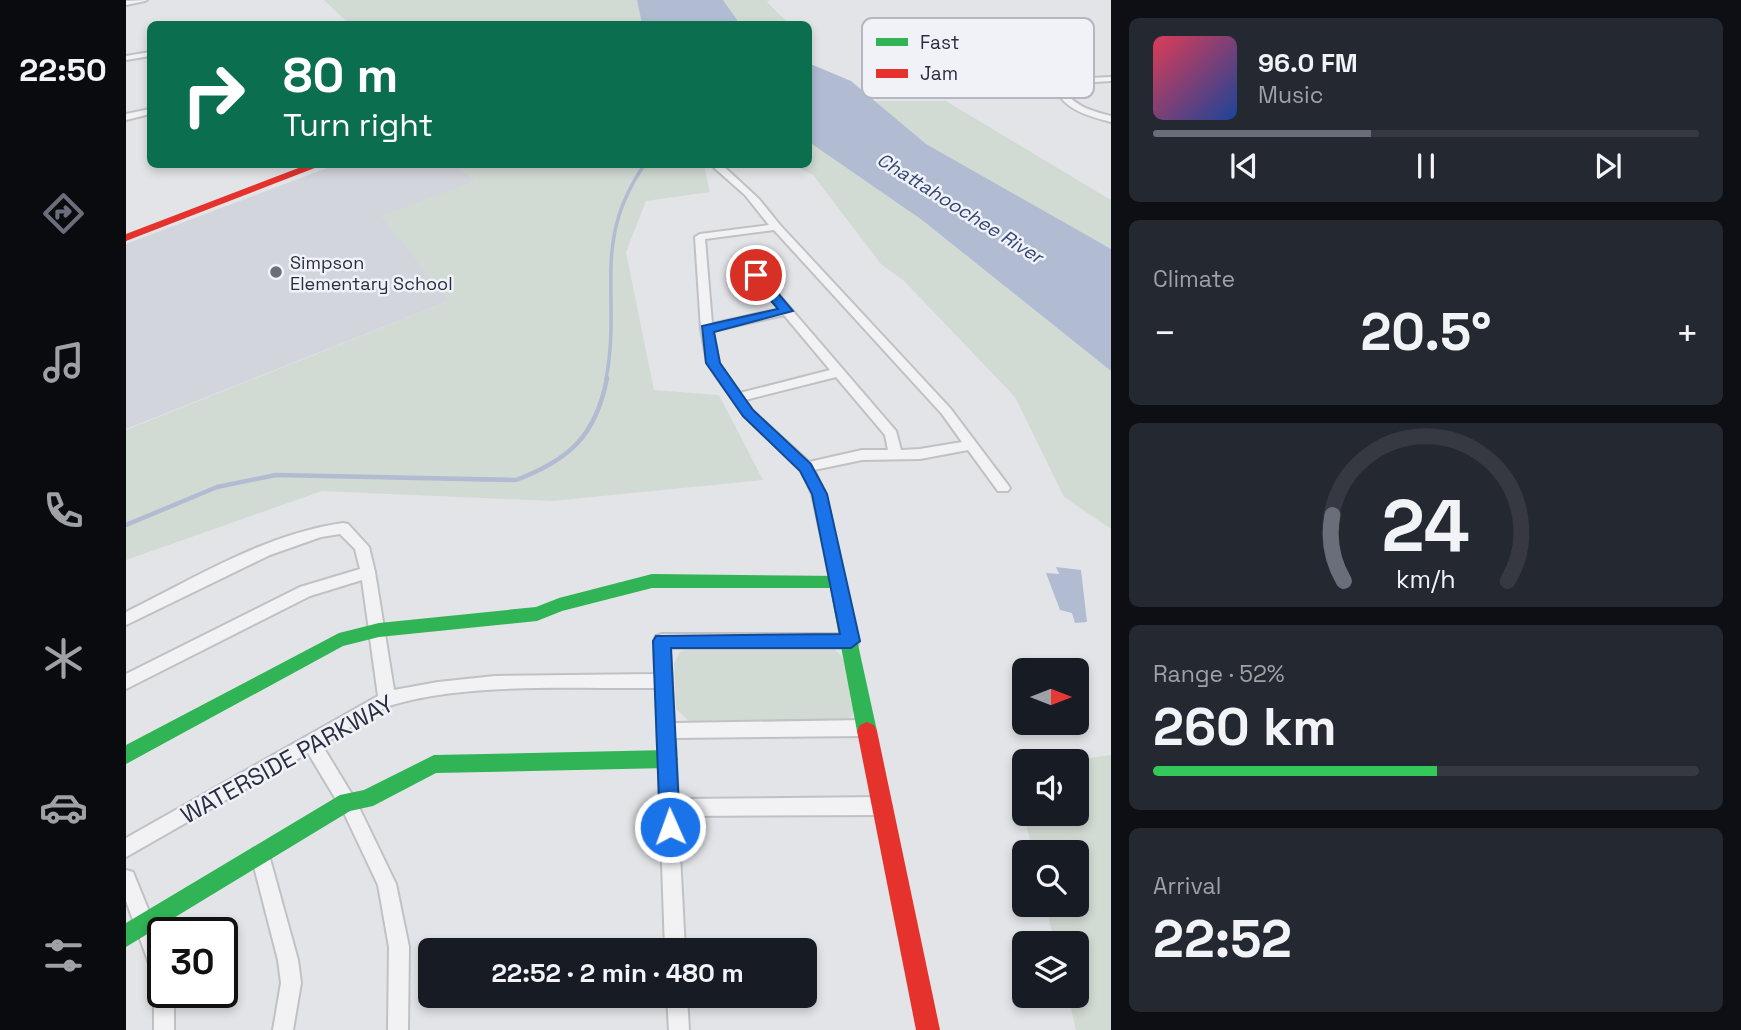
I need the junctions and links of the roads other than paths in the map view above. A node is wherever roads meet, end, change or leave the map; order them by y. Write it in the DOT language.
graph roads {
  1 [pos="143,0"];
  2 [pos="126,3"];
  3 [pos="147,54"];
  4 [pos="126,58"];
  5 [pos="1065,98"];
  6 [pos="147,113"];
  7 [pos="126,117"];
  8 [pos="1111,119"];
  9 [pos="310,168"];
  10 [pos="719,168"];
  11 [pos="776,227"];
  12 [pos="126,239"];
  13 [pos="756,275"];
  14 [pos="786,311"];
  15 [pos="707,329"];
  16 [pos="838,372"];
  17 [pos="736,398"];
  18 [pos="971,445"];
  19 [pos="896,455"];
  20 [pos="806,467"];
  21 [pos="1003,488"];
  22 [pos="368,572"];
  23 [pos="837,581"];
  24 [pos="126,619"];
  25 [pos="379,630"];
  26 [pos="851,641"];
  27 [pos="664,681"];
  28 [pos="126,682"];
  29 [pos="387,699"];
  30 [pos="866,728"];
  31 [pos="667,731"];
  32 [pos="312,744"];
  33 [pos="126,755"];
  34 [pos="668,759"];
  35 [pos="347,802"];
  36 [pos="882,806"];
  37 [pos="669,808"];
  38 [pos="126,848"];
  39 [pos="260,855"];
  40 [pos="126,878"];
  41 [pos="146,925"];
  42 [pos="147,928"];
  43 [pos="126,936"];
  44 [pos="675,938"];
  45 [pos="164,1008"];
  46 [pos="678,1008"];
  47 [pos="164,1030"];
  48 [pos="283,1030"];
  49 [pos="398,1030"];
  50 [pos="679,1030"];
  51 [pos="929,1030"];
  1 -- 2 [label="street"];
  3 -- 4 [label="street"];
  5 -- 8 [label="street"];
  6 -- 7 [label="street"];
  9 -- 12 [label="street"];
  10 -- 11 [label="street"];
  11 -- 15 [label="street"];
  11 -- 18 [label="street"];
  13 -- 14 [label="street"];
  14 -- 15 [label="street"];
  14 -- 16 [label="street"];
  15 -- 17 [label="street"];
  16 -- 17 [label="street"];
  16 -- 19 [label="street"];
  17 -- 20 [label="street"];
  18 -- 19 [label="street"];
  18 -- 21 [label="street"];
  19 -- 20 [label="street"];
  20 -- 23 [label="street"];
  22 -- 24 [label="street"];
  22 -- 25 [label="street"];
  22 -- 28 [label="street"];
  23 -- 25 [label="street"];
  23 -- 26 [label="street"];
  25 -- 29 [label="street"];
  25 -- 33 [label="street"];
  26 -- 27 [label="street"];
  26 -- 30 [label="street"];
  27 -- 29 [label="street, WATERSIDE PARKWAY"];
  27 -- 31 [label="street"];
  29 -- 32 [label="street, WATERSIDE PARKWAY"];
  30 -- 31 [label="street"];
  30 -- 36 [label="street"];
  31 -- 34 [label="street"];
  32 -- 35 [label="street"];
  32 -- 38 [label="street, WATERSIDE PARKWAY"];
  34 -- 35 [label="street"];
  34 -- 37 [label="street"];
  35 -- 39 [label="street"];
  35 -- 49 [label="street"];
  36 -- 37 [label="street"];
  36 -- 51 [label="street"];
  37 -- 44 [label="street"];
  39 -- 41 [label="street"];
  39 -- 48 [label="street"];
  40 -- 41 [label="street"];
  41 -- 42 [label="street"];
  41 -- 43 [label="street"];
  45 -- 47 [label="street"];
  46 -- 50 [label="street"];
}
